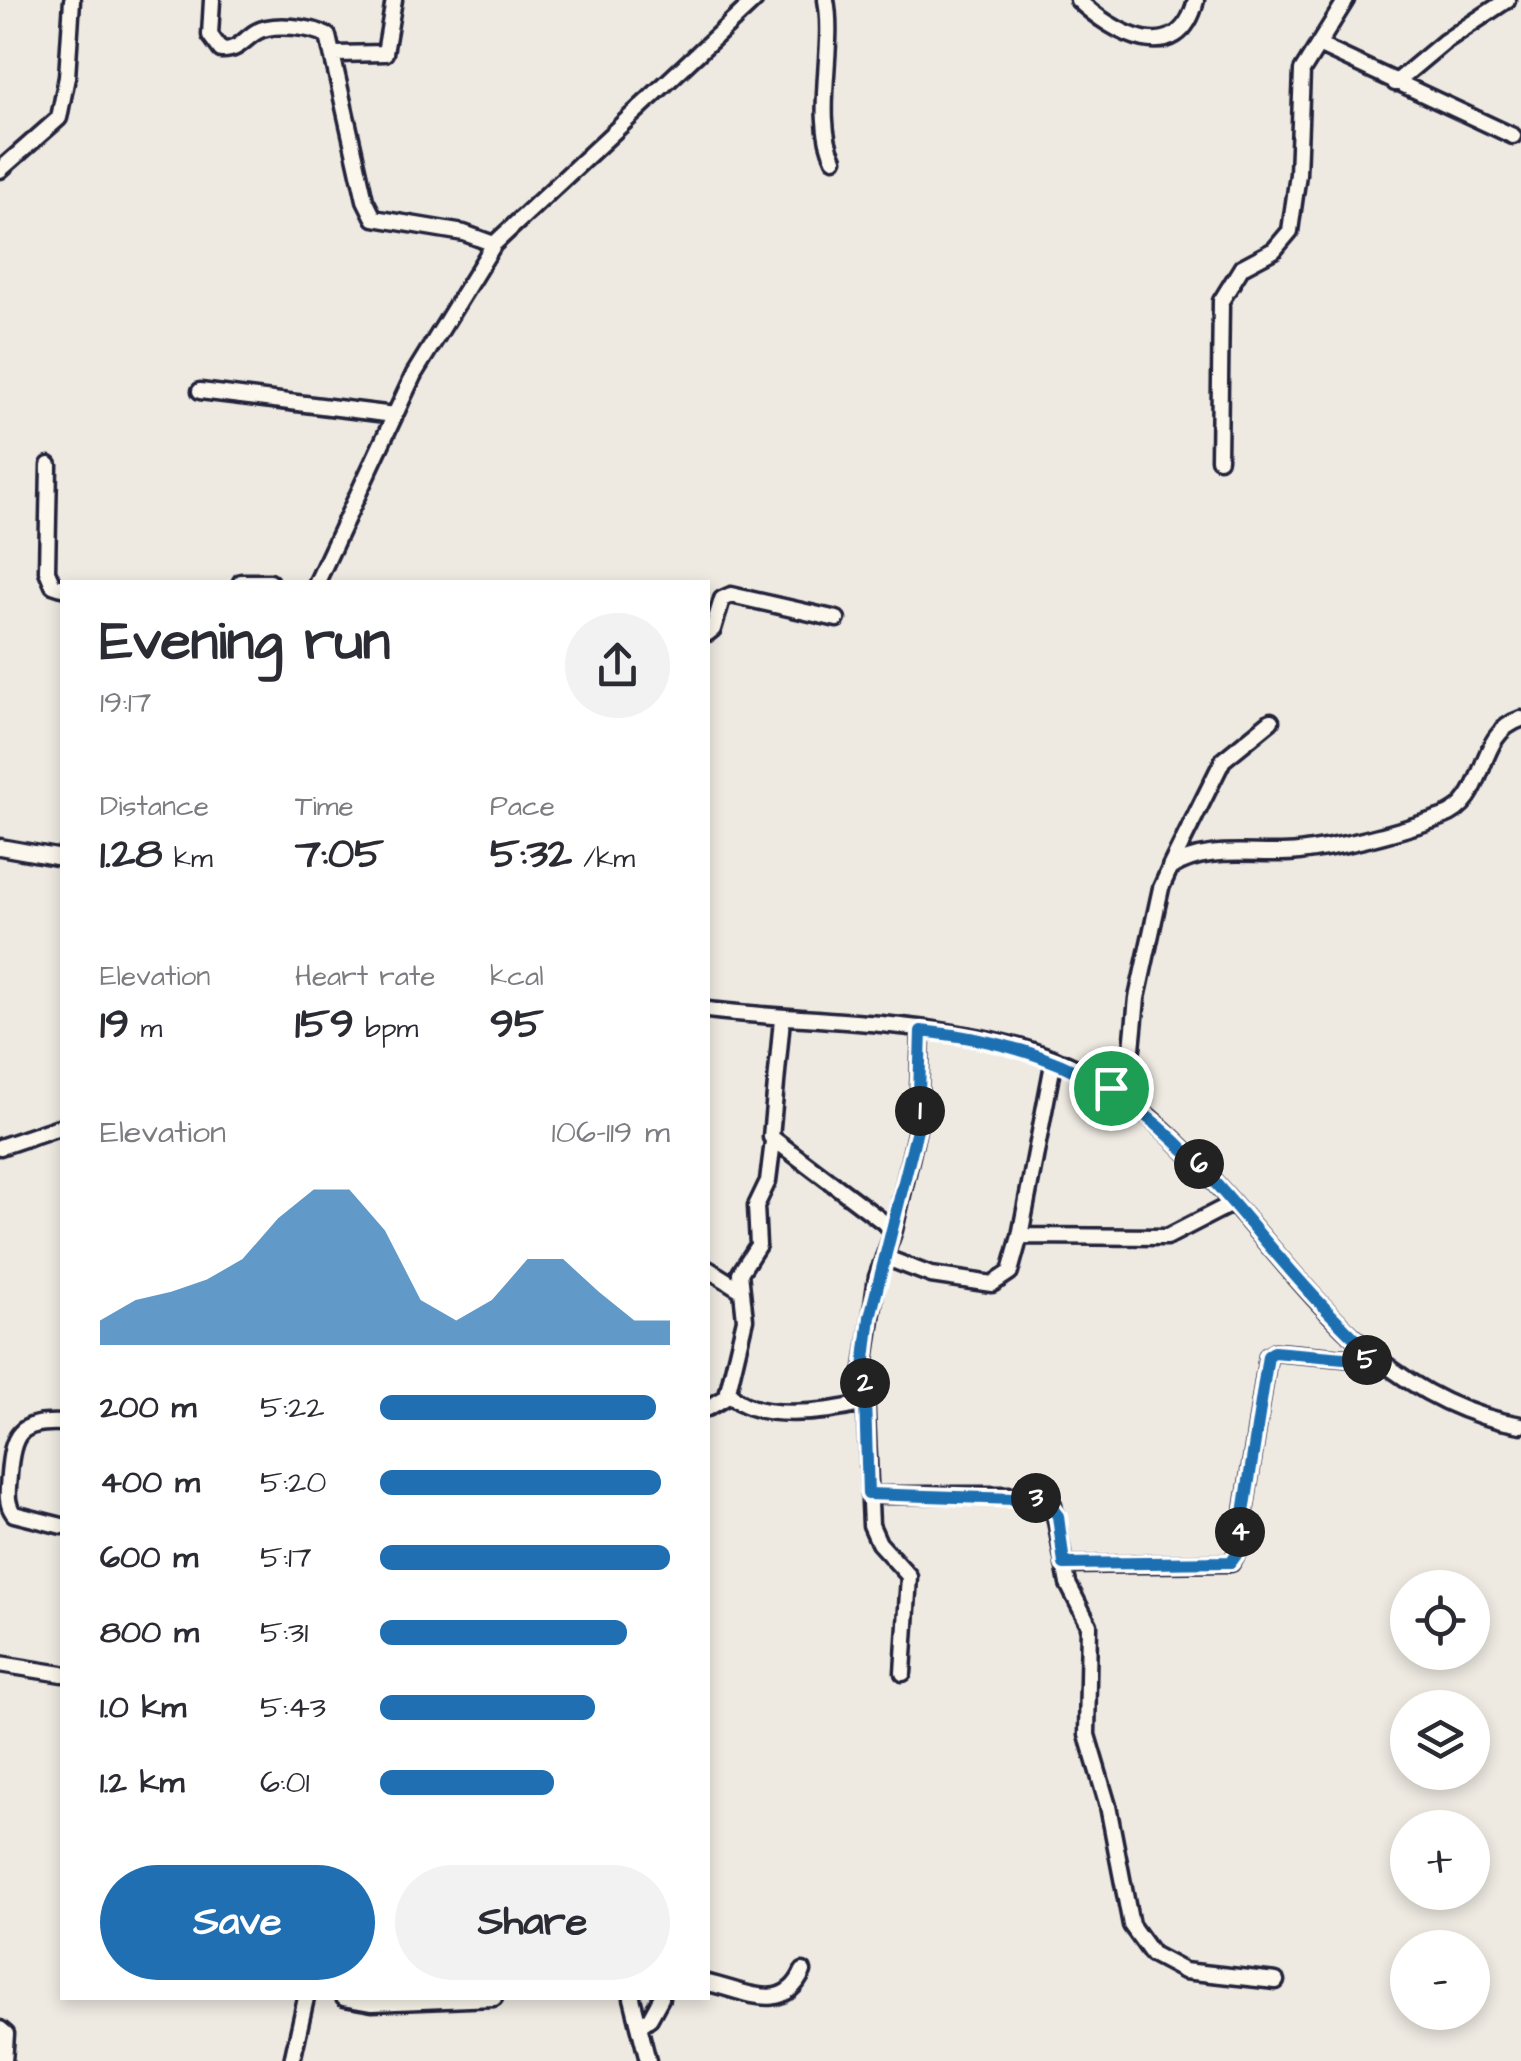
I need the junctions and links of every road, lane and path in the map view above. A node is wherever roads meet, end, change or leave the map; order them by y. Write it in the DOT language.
graph roads {
  1 [pos="72,0"];
  2 [pos="212,0"];
  3 [pos="394,0"];
  4 [pos="755,0"];
  5 [pos="826,0"];
  6 [pos="1078,0"];
  7 [pos="1196,0"];
  8 [pos="1346,0"];
  9 [pos="1508,0"];
  10 [pos="1318,45"];
  11 [pos="335,54"];
  12 [pos="1395,83"];
  13 [pos="1513,136"];
  14 [pos="834,159"];
  15 [pos="0,170"];
  16 [pos="494,244"];
  17 [pos="200,391"];
  18 [pos="394,416"];
  19 [pos="1219,459"];
  20 [pos="49,464"];
  21 [pos="318,580"];
  22 [pos="60,587"];
  23 [pos="837,618"];
  24 [pos="710,632"];
  25 [pos="1521,719"];
  26 [pos="1272,721"];
  27 [pos="0,847"];
  28 [pos="60,858"];
  29 [pos="1170,868"];
  30 [pos="710,1010"];
  31 [pos="782,1019"];
  32 [pos="921,1031"];
  33 [pos="1054,1059"];
  34 [pos="1111,1088"];
  35 [pos="59,1127"];
  36 [pos="773,1140"];
  37 [pos="0,1147"];
  38 [pos="1233,1203"];
  39 [pos="894,1230"];
  40 [pos="1020,1236"];
  41 [pos="884,1257"];
  42 [pos="710,1270"];
  43 [pos="738,1288"];
  44 [pos="1379,1361"];
  45 [pos="730,1395"];
  46 [pos="865,1402"];
  47 [pos="710,1407"];
  48 [pos="60,1423"];
  49 [pos="1521,1425"];
  50 [pos="868,1494"];
  51 [pos="60,1526"];
  52 [pos="1064,1564"];
  53 [pos="0,1664"];
  54 [pos="903,1673"];
  55 [pos="60,1674"];
  56 [pos="803,1972"];
  57 [pos="1276,1981"];
  58 [pos="710,1983"];
  59 [pos="306,2000"];
  60 [pos="358,2000"];
  61 [pos="433,2000"];
  62 [pos="632,2000"];
  63 [pos="660,2000"];
  64 [pos="639,2026"];
  65 [pos="0,2028"];
  66 [pos="4,2061"];
  67 [pos="292,2061"];
  68 [pos="648,2061"];
  1 -- 15 [label="street"];
  2 -- 11 [label="street"];
  3 -- 11 [label="street"];
  4 -- 16 [label="street"];
  5 -- 14 [label="street"];
  6 -- 7 [label="street"];
  8 -- 10 [label="street"];
  9 -- 12 [label="street"];
  10 -- 12 [label="street"];
  10 -- 19 [label="street"];
  11 -- 16 [label="street"];
  12 -- 13 [label="street"];
  16 -- 18 [label="street"];
  17 -- 18 [label="street"];
  18 -- 21 [label="street"];
  20 -- 22 [label="street"];
  23 -- 24 [label="street"];
  25 -- 29 [label="street"];
  26 -- 29 [label="street"];
  27 -- 28 [label="street"];
  29 -- 34 [label="street"];
  30 -- 31 [label="street"];
  31 -- 32 [label="street"];
  31 -- 36 [label="street"];
  32 -- 33 [label="street"];
  32 -- 39 [label="street"];
  33 -- 34 [label="street"];
  33 -- 40 [label="street"];
  34 -- 38 [label="street"];
  35 -- 37 [label="street"];
  36 -- 39 [label="street"];
  36 -- 43 [label="street"];
  38 -- 40 [label="street"];
  38 -- 44 [label="street"];
  39 -- 41 [label="street"];
  40 -- 41 [label="street"];
  41 -- 46 [label="street"];
  42 -- 43 [label="street"];
  43 -- 45 [label="street"];
  44 -- 49 [label="street"];
  44 -- 52 [label="street"];
  45 -- 46 [label="street"];
  45 -- 47 [label="street"];
  46 -- 50 [label="street"];
  48 -- 51 [label="street"];
  50 -- 52 [label="street"];
  50 -- 54 [label="street"];
  52 -- 57 [label="street"];
  53 -- 55 [label="street"];
  56 -- 58 [label="street"];
  59 -- 67 [label="street"];
  60 -- 61 [label="street"];
  62 -- 64 [label="street"];
  63 -- 64 [label="street"];
  64 -- 68 [label="street"];
  65 -- 66 [label="street"];
}
